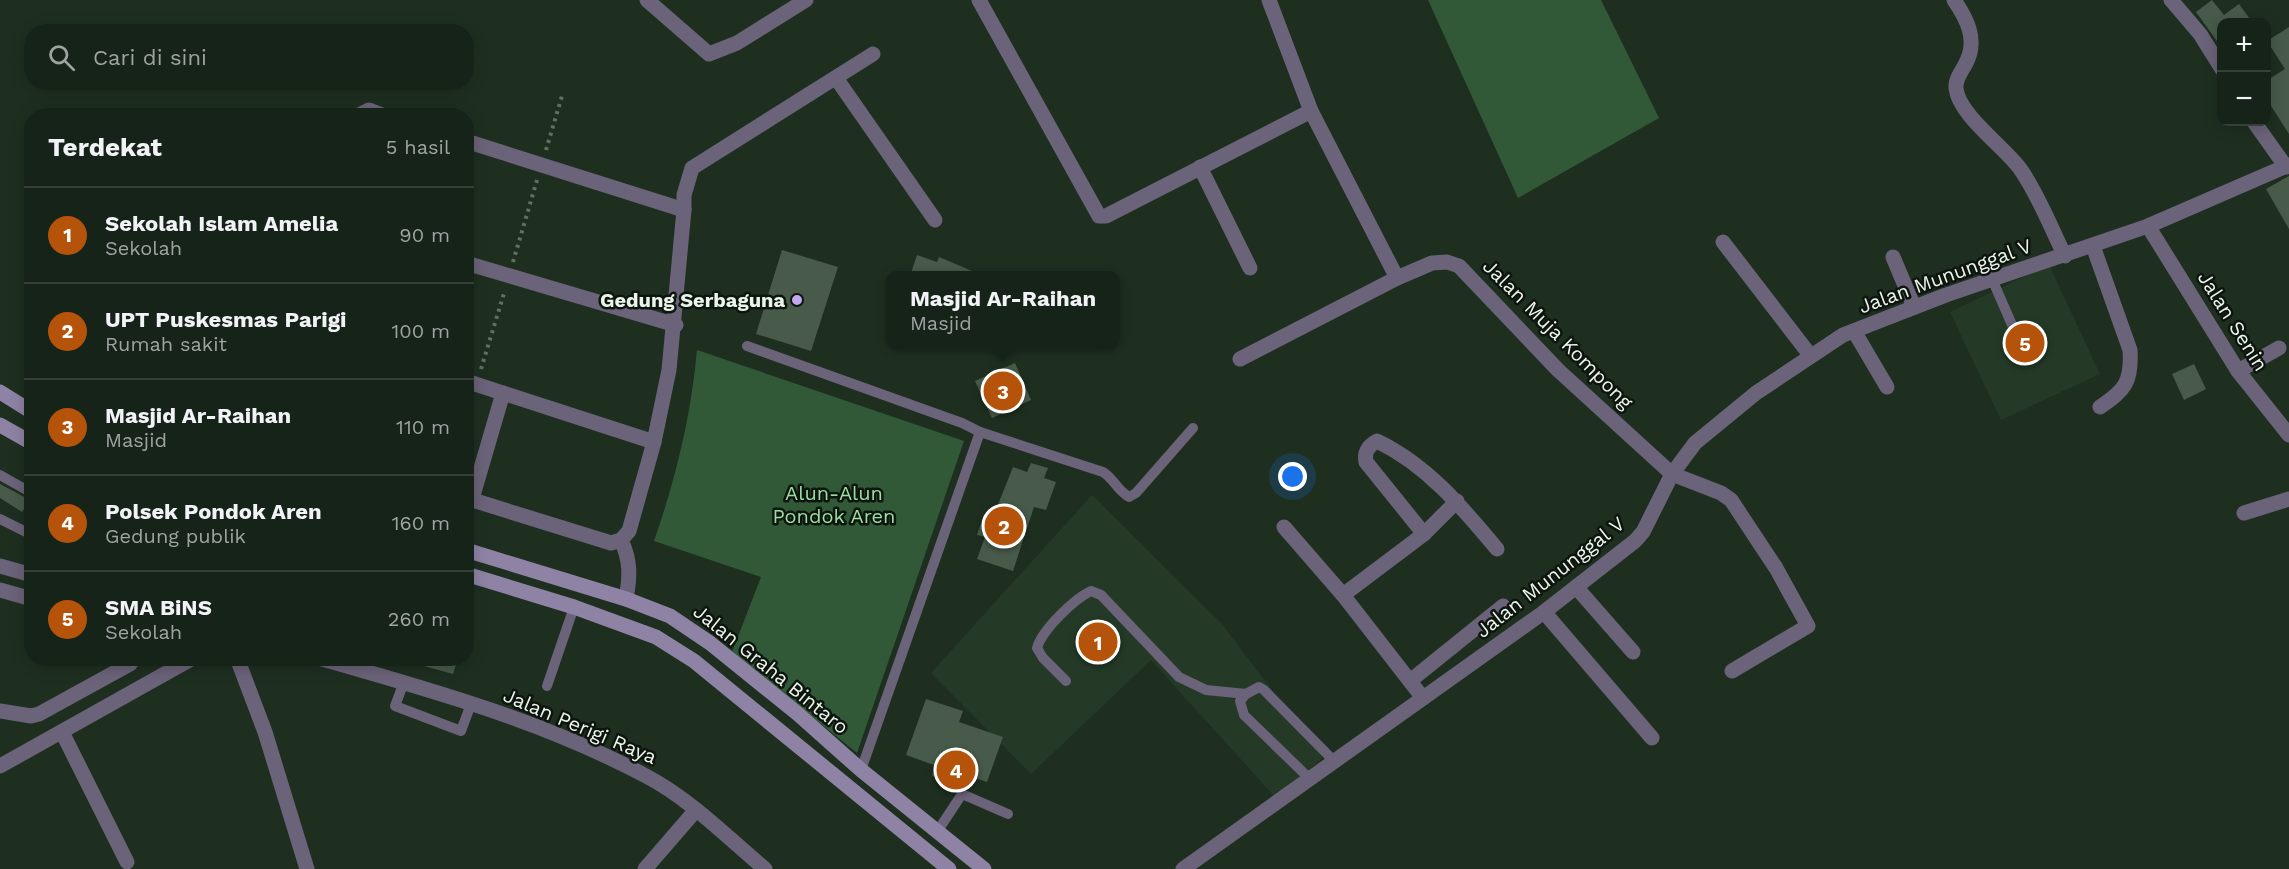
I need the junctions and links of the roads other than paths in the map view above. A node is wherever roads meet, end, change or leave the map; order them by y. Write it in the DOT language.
graph roads {
  1 [pos="647,0"];
  2 [pos="806,0"];
  3 [pos="979,0"];
  4 [pos="1269,0"];
  5 [pos="1954,0"];
  6 [pos="2171,0"];
  7 [pos="873,54"];
  8 [pos="2217,61"];
  9 [pos="836,78"];
  10 [pos="1311,111"];
  11 [pos="2257,126"];
  12 [pos="474,144"];
  13 [pos="2288,166"];
  14 [pos="1200,167"];
  15 [pos="684,210"];
  16 [pos="935,220"];
  17 [pos="2148,226"];
  18 [pos="1723,242"];
  19 [pos="2093,246"];
  20 [pos="2065,256"];
  21 [pos="1893,257"];
  22 [pos="474,265"];
  23 [pos="1250,268"];
  24 [pos="1397,278"];
  25 [pos="1992,279"];
  26 [pos="1914,307"];
  27 [pos="676,325"];
  28 [pos="1854,331"];
  29 [pos="747,346"];
  30 [pos="2279,348"];
  31 [pos="2023,350"];
  32 [pos="1810,355"];
  33 [pos="1240,359"];
  34 [pos="2238,371"];
  35 [pos="474,383"];
  36 [pos="1887,387"];
  37 [pos="0,392"];
  38 [pos="503,393"];
  39 [pos="24,407"];
  40 [pos="2100,407"];
  41 [pos="0,426"];
  42 [pos="1193,428"];
  43 [pos="980,432"];
  44 [pos="2289,435"];
  45 [pos="24,439"];
  46 [pos="654,442"];
  47 [pos="1672,474"];
  48 [pos="0,475"];
  49 [pos="474,483"];
  50 [pos="24,488"];
  51 [pos="2289,499"];
  52 [pos="474,500"];
  53 [pos="1457,501"];
  54 [pos="2244,513"];
  55 [pos="0,519"];
  56 [pos="1284,527"];
  57 [pos="24,531"];
  58 [pos="1424,534"];
  59 [pos="621,540"];
  60 [pos="1497,549"];
  61 [pos="474,552"];
  62 [pos="0,566"];
  63 [pos="24,573"];
  64 [pos="474,576"];
  65 [pos="1576,587"];
  66 [pos="0,590"];
  67 [pos="1343,595"];
  68 [pos="24,597"];
  69 [pos="626,599"];
  70 [pos="1503,606"];
  71 [pos="574,607"];
  72 [pos="1544,612"];
  73 [pos="1633,652"];
  74 [pos="126,666"];
  75 [pos="179,666"];
  76 [pos="240,666"];
  77 [pos="348,666"];
  78 [pos="1732,671"];
  79 [pos="1066,681"];
  80 [pos="1410,681"];
  81 [pos="404,682"];
  82 [pos="547,686"];
  83 [pos="1246,694"];
  84 [pos="1423,698"];
  85 [pos="471,704"];
  86 [pos="0,711"];
  87 [pos="62,732"];
  88 [pos="1652,738"];
  89 [pos="1334,761"];
  90 [pos="0,766"];
  91 [pos="861,770"];
  92 [pos="1310,779"];
  93 [pos="844,785"];
  94 [pos="696,810"];
  95 [pos="1008,814"];
  96 [pos="937,832"];
  97 [pos="127,862"];
  98 [pos="307,869"];
  99 [pos="645,869"];
  100 [pos="765,869"];
  101 [pos="949,869"];
  102 [pos="984,869"];
  103 [pos="1183,869"];
  1 -- 2 [label="street"];
  3 -- 14 [label="street"];
  4 -- 10 [label="street"];
  5 -- 20 [label="street"];
  6 -- 8 [label="street"];
  7 -- 9 [label="street"];
  9 -- 15 [label="street"];
  9 -- 16 [label="street"];
  10 -- 14 [label="street"];
  10 -- 24 [label="street"];
  11 -- 13 [label="street"];
  12 -- 15 [label="street"];
  13 -- 17 [label="street, Jalan Mununggal V"];
  14 -- 23 [label="street"];
  15 -- 27 [label="street"];
  17 -- 19 [label="street, Jalan Mununggal V"];
  17 -- 34 [label="street, Jalan Senin"];
  18 -- 32 [label="street"];
  19 -- 20 [label="street, Jalan Mununggal V"];
  19 -- 40 [label="street"];
  20 -- 25 [label="street, Jalan Mununggal V"];
  21 -- 26 [label="street"];
  22 -- 27 [label="street"];
  24 -- 33 [label="street, Jalan Muja Kompong"];
  24 -- 47 [label="street, Jalan Muja Kompong"];
  25 -- 26 [label="street, Jalan Mununggal V"];
  25 -- 31 [label="lane"];
  26 -- 28 [label="street, Jalan Mununggal V"];
  27 -- 46 [label="street"];
  28 -- 32 [label="street, Jalan Mununggal V"];
  28 -- 36 [label="street"];
  29 -- 43 [label="lane"];
  30 -- 34 [label="street"];
  32 -- 47 [label="street, Jalan Mununggal V"];
  34 -- 44 [label="street, Jalan Senin"];
  35 -- 38 [label="street"];
  37 -- 39 [label="main road"];
  38 -- 46 [label="street"];
  38 -- 49 [label="street"];
  41 -- 45 [label="main road"];
  42 -- 43 [label="lane"];
  43 -- 91 [label="lane"];
  46 -- 59 [label="street"];
  47 -- 65 [label="street, Jalan Mununggal V"];
  47 -- 78 [label="street"];
  48 -- 50 [label="lane"];
  51 -- 54 [label="street"];
  52 -- 59 [label="street"];
  53 -- 58 [label="street"];
  53 -- 58 [label="street"];
  53 -- 60 [label="street"];
  55 -- 57 [label="lane"];
  56 -- 67 [label="street"];
  58 -- 67 [label="street"];
  59 -- 69 [label="street"];
  61 -- 69 [label="main road, Jalan Graha Bintaro"];
  62 -- 63 [label="street"];
  64 -- 71 [label="main road"];
  65 -- 72 [label="street, Jalan Mununggal V"];
  65 -- 73 [label="street"];
  66 -- 68 [label="street"];
  67 -- 80 [label="street"];
  69 -- 91 [label="main road, Jalan Graha Bintaro"];
  70 -- 80 [label="street"];
  71 -- 82 [label="lane"];
  71 -- 93 [label="main road"];
  72 -- 84 [label="street, Jalan Mununggal V"];
  72 -- 88 [label="street"];
  74 -- 86 [label="street"];
  75 -- 87 [label="street"];
  76 -- 98 [label="street"];
  77 -- 81 [label="street, Jalan Perigi Raya"];
  79 -- 83 [label="lane"];
  80 -- 84 [label="street"];
  81 -- 85 [label="street, Jalan Perigi Raya"];
  81 -- 85 [label="lane"];
  83 -- 89 [label="lane"];
  83 -- 92 [label="lane"];
  84 -- 89 [label="street, Jalan Mununggal V"];
  85 -- 94 [label="street, Jalan Perigi Raya"];
  87 -- 90 [label="street"];
  87 -- 97 [label="street"];
  89 -- 92 [label="street, Jalan Mununggal V"];
  91 -- 93 [label="street"];
  91 -- 96 [label="main road, Jalan Graha Bintaro"];
  92 -- 103 [label="street, Jalan Mununggal V"];
  93 -- 101 [label="main road"];
  94 -- 99 [label="street"];
  94 -- 100 [label="street, Jalan Perigi Raya"];
  95 -- 96 [label="lane"];
  96 -- 102 [label="main road, Jalan Graha Bintaro"];
}
